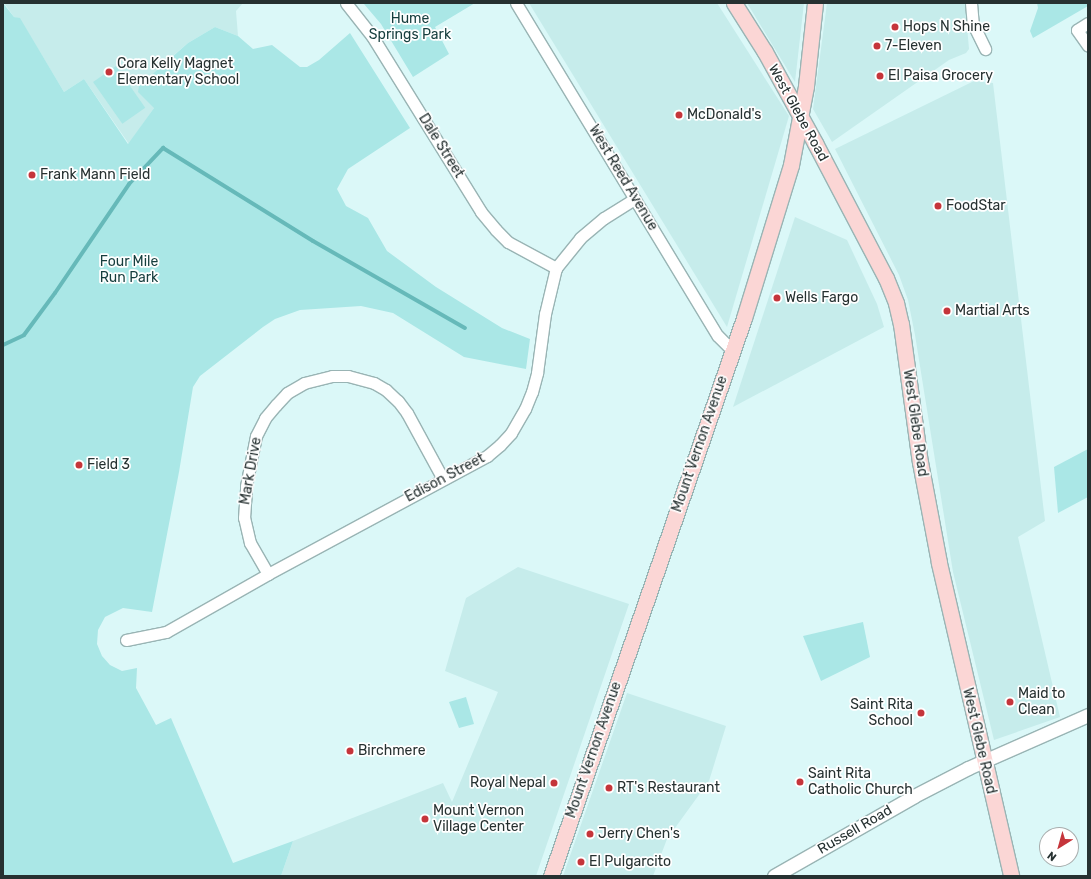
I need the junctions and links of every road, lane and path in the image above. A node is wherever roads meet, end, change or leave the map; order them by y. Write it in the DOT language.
graph roads {
  1 [pos="346,3"];
  2 [pos="516,3"];
  3 [pos="734,3"];
  4 [pos="815,3"];
  5 [pos="971,3"];
  6 [pos="1088,24"];
  7 [pos="1088,46"];
  8 [pos="985,49"];
  9 [pos="801,117"];
  10 [pos="635,199"];
  11 [pos="556,268"];
  12 [pos="733,351"];
  13 [pos="443,479"];
  14 [pos="268,574"];
  15 [pos="126,640"];
  16 [pos="1088,715"];
  17 [pos="984,762"];
  18 [pos="551,876"];
  19 [pos="774,876"];
  20 [pos="1011,876"];
  1 -- 11 [label="street, Dale Street"];
  2 -- 10 [label="street, West Reed Avenue"];
  3 -- 9 [label="main road, West Glebe Road"];
  4 -- 9 [label="main road, Mount Vernon Avenue"];
  5 -- 8 [label="street"];
  6 -- 7 [label="street"];
  9 -- 12 [label="main road, Mount Vernon Avenue"];
  9 -- 17 [label="main road, West Glebe Road"];
  10 -- 11 [label="street, Edison Street"];
  10 -- 12 [label="street, West Reed Avenue"];
  11 -- 13 [label="street, Edison Street"];
  12 -- 18 [label="main road, Mount Vernon Avenue"];
  13 -- 14 [label="street, Edison Street"];
  13 -- 14 [label="street, Mark Drive"];
  14 -- 15 [label="street, Edison Street"];
  16 -- 17 [label="street, Russell Road"];
  17 -- 19 [label="street, Russell Road"];
  17 -- 20 [label="main road, West Glebe Road"];
}
